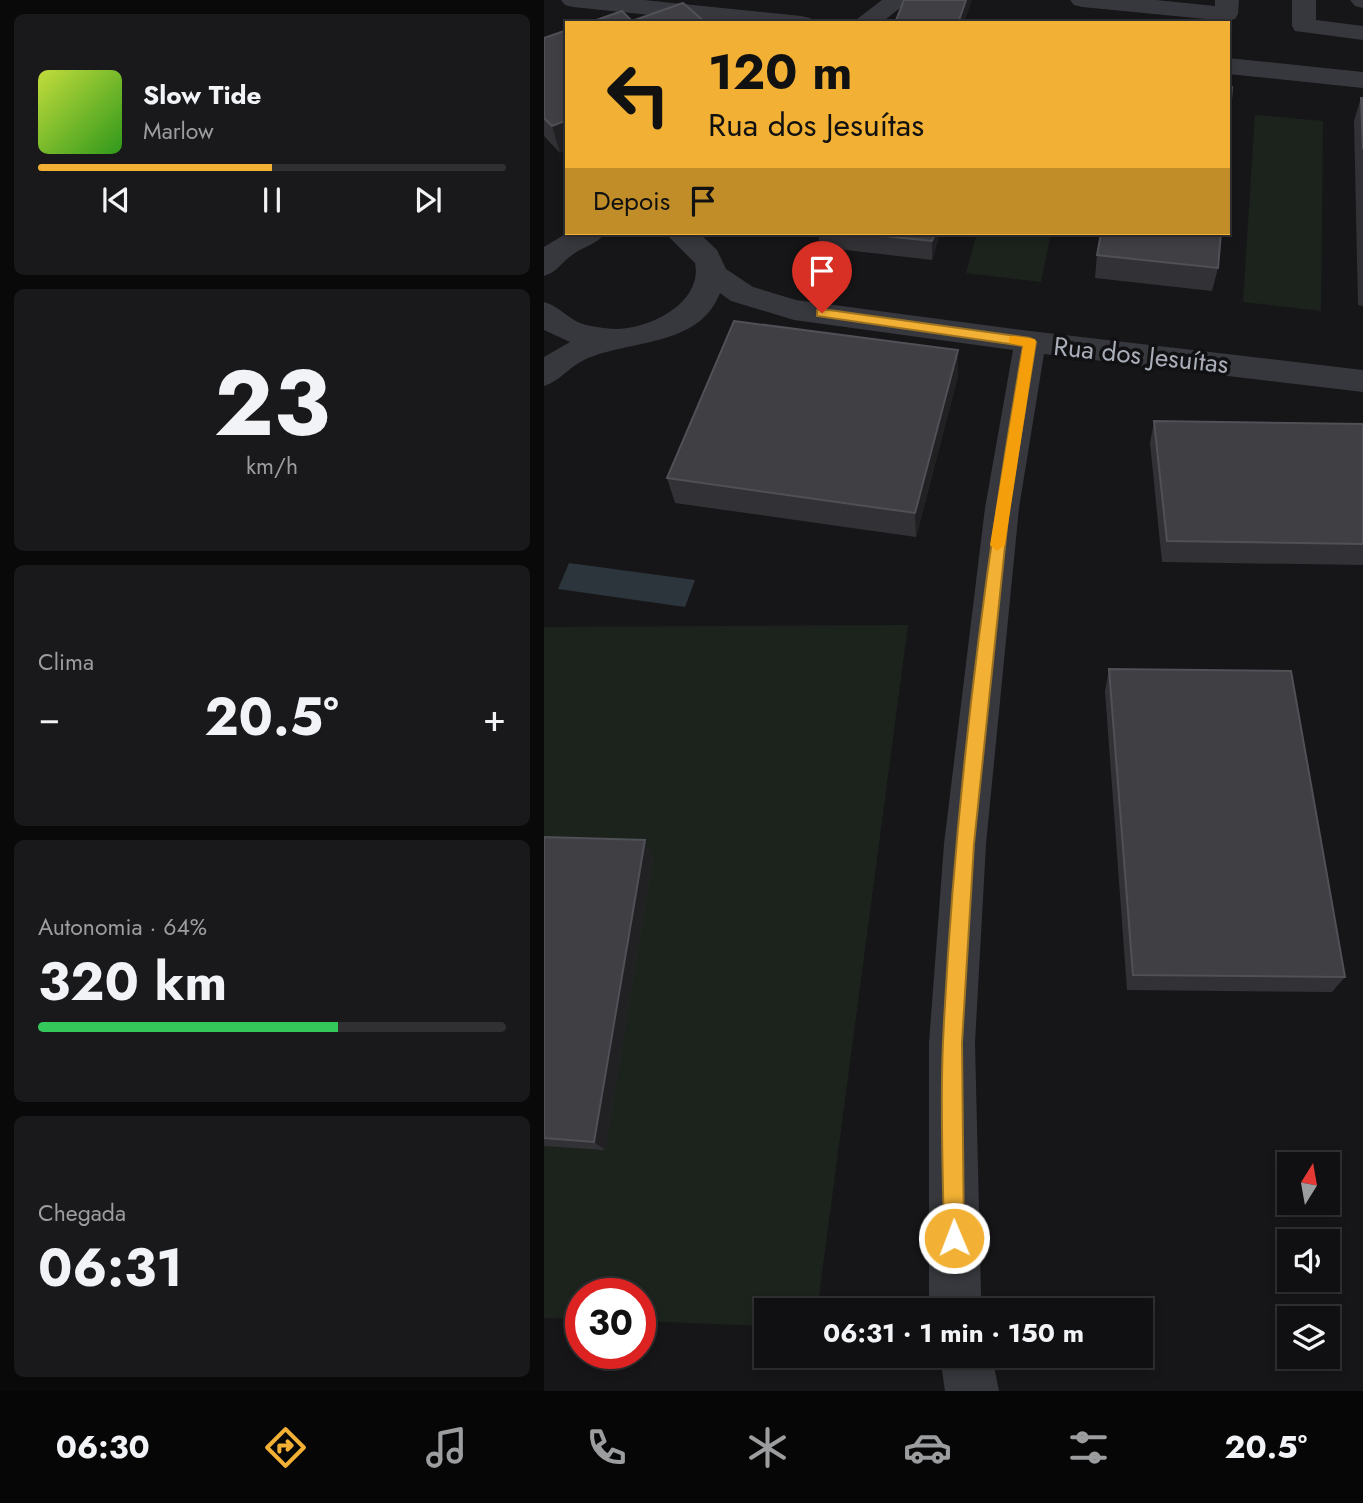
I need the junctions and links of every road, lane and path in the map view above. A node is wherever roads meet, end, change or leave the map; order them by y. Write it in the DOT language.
graph roads {
  1 [pos="650,0"];
  2 [pos="898,0"];
  3 [pos="1227,0"];
  4 [pos="1304,0"];
  5 [pos="565,1"];
  6 [pos="1092,8"];
  7 [pos="700,12"];
  8 [pos="735,16"];
  9 [pos="753,21"];
  10 [pos="782,21"];
  11 [pos="867,21"];
  12 [pos="1363,33"];
  13 [pos="1230,66"];
  14 [pos="1363,80"];
  15 [pos="587,235"];
  16 [pos="682,235"];
  17 [pos="721,235"];
  18 [pos="544,267"];
  19 [pos="711,268"];
  20 [pos="794,310"];
  21 [pos="544,312"];
  22 [pos="673,324"];
  23 [pos="619,338"];
  24 [pos="1030,342"];
  25 [pos="544,375"];
  26 [pos="1363,381"];
  27 [pos="956,1298"];
  28 [pos="968,1368"];
  29 [pos="972,1391"];
  1 -- 7 [label="street"];
  2 -- 11 [label="street"];
  3 -- 6 [label="street"];
  4 -- 12 [label="street"];
  5 -- 7 [label="street"];
  7 -- 8 [label="street"];
  8 -- 9 [label="street"];
  8 -- 10 [label="street"];
  13 -- 14 [label="street"];
  15 -- 18 [label="street"];
  16 -- 19 [label="street"];
  17 -- 19 [label="street"];
  19 -- 20 [label="street"];
  19 -- 22 [label="street"];
  20 -- 22 [label="street"];
  20 -- 24 [label="street, Rua dos Jesuítas"];
  21 -- 23 [label="street"];
  22 -- 23 [label="street"];
  23 -- 25 [label="street"];
  24 -- 26 [label="street, Rua dos Jesuítas"];
  24 -- 27 [label="street"];
  28 -- 29 [label="street"];
}
